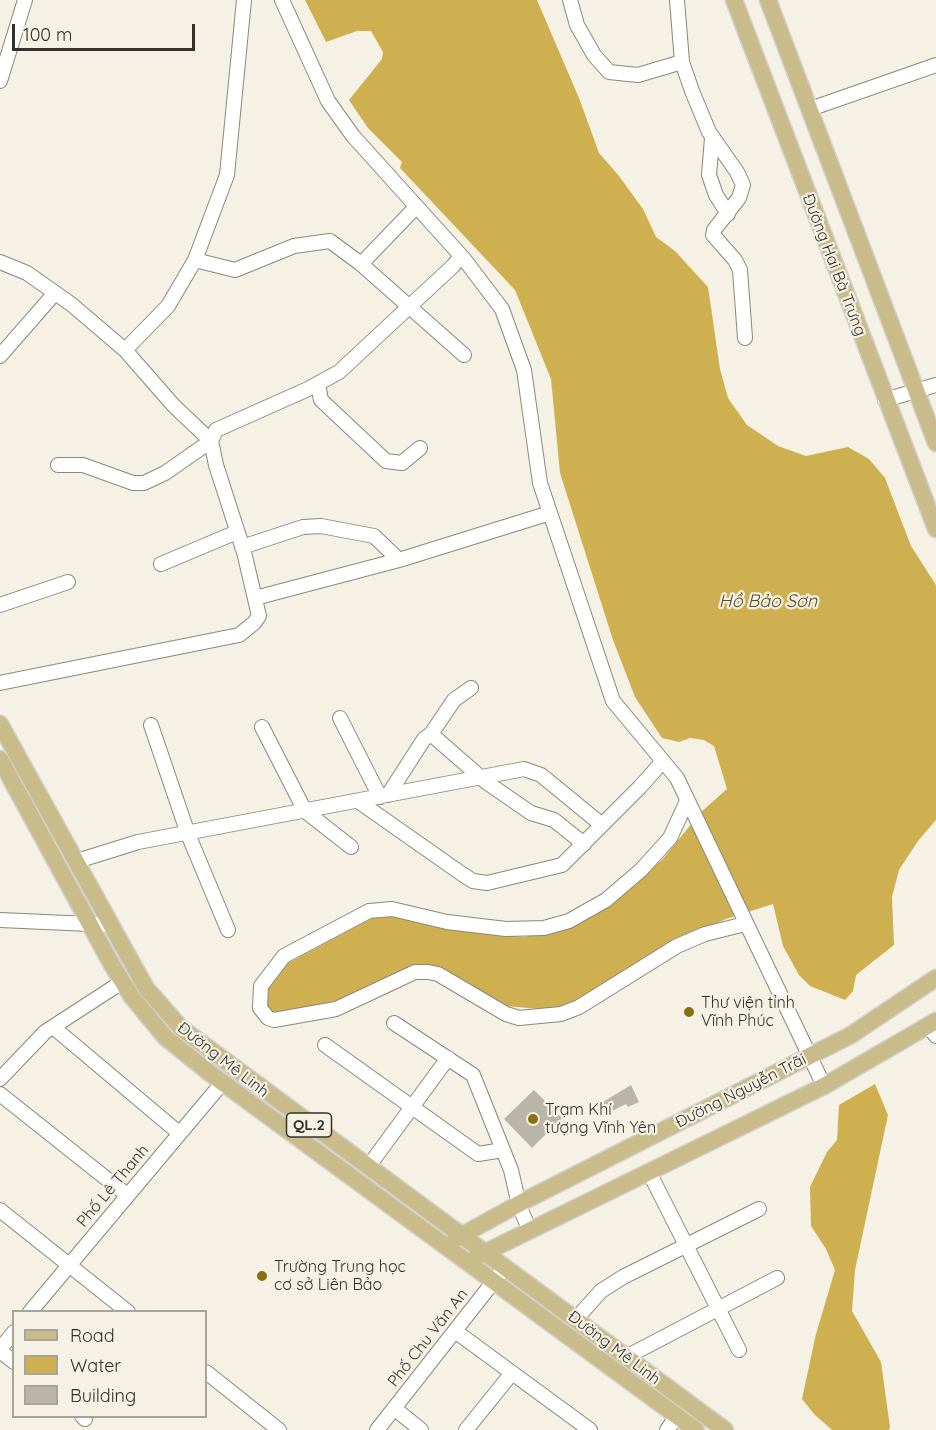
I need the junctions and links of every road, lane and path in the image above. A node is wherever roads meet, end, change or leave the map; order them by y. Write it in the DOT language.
graph roads {
  1 [pos="25,0"];
  2 [pos="244,0"];
  3 [pos="282,0"];
  4 [pos="570,0"];
  5 [pos="677,0"];
  6 [pos="734,0"];
  7 [pos="768,0"];
  8 [pos="4,52"];
  9 [pos="682,62"];
  10 [pos="936,65"];
  11 [pos="0,81"];
  12 [pos="810,110"];
  13 [pos="712,138"];
  14 [pos="416,207"];
  15 [pos="728,214"];
  16 [pos="461,256"];
  17 [pos="195,260"];
  18 [pos="0,262"];
  19 [pos="361,264"];
  20 [pos="55,293"];
  21 [pos="409,307"];
  22 [pos="745,338"];
  23 [pos="125,350"];
  24 [pos="0,356"];
  25 [pos="464,356"];
  26 [pos="318,384"];
  27 [pos="936,385"];
  28 [pos="917,390"];
  29 [pos="885,400"];
  30 [pos="211,441"];
  31 [pos="936,442"];
  32 [pos="420,448"];
  33 [pos="58,465"];
  34 [pos="550,513"];
  35 [pos="936,529"];
  36 [pos="237,532"];
  37 [pos="242,547"];
  38 [pos="399,560"];
  39 [pos="161,564"];
  40 [pos="68,582"];
  41 [pos="255,598"];
  42 [pos="0,605"];
  43 [pos="0,683"];
  44 [pos="471,688"];
  45 [pos="340,718"];
  46 [pos="0,724"];
  47 [pos="151,725"];
  48 [pos="262,728"];
  49 [pos="431,734"];
  50 [pos="0,759"];
  51 [pos="663,760"];
  52 [pos="479,776"];
  53 [pos="384,796"];
  54 [pos="358,801"];
  55 [pos="689,804"];
  56 [pos="305,811"];
  57 [pos="602,825"];
  58 [pos="188,834"];
  59 [pos="584,844"];
  60 [pos="351,848"];
  61 [pos="77,861"];
  62 [pos="0,920"];
  63 [pos="744,922"];
  64 [pos="90,923"];
  65 [pos="112,925"];
  66 [pos="228,930"];
  67 [pos="936,978"];
  68 [pos="122,982"];
  69 [pos="394,1023"];
  70 [pos="53,1027"];
  71 [pos="933,1027"];
  72 [pos="325,1045"];
  73 [pos="811,1056"];
  74 [pos="448,1058"];
  75 [pos="0,1079"];
  76 [pos="223,1082"];
  77 [pos="824,1086"];
  78 [pos="0,1094"];
  79 [pos="411,1108"];
  80 [pos="179,1133"];
  81 [pos="503,1150"];
  82 [pos="368,1167"];
  83 [pos="650,1172"];
  84 [pos="127,1195"];
  85 [pos="519,1205"];
  86 [pos="759,1209"];
  87 [pos="0,1210"];
  88 [pos="529,1229"];
  89 [pos="462,1236"];
  90 [pos="444,1245"];
  91 [pos="687,1246"];
  92 [pos="485,1252"];
  93 [pos="468,1262"];
  94 [pos="68,1264"];
  95 [pos="505,1267"];
  96 [pos="777,1278"];
  97 [pos="493,1281"];
  98 [pos="718,1307"];
  99 [pos="31,1310"];
  100 [pos="127,1310"];
  101 [pos="576,1319"];
  102 [pos="455,1331"];
  103 [pos="12,1335"];
  104 [pos="0,1350"];
  105 [pos="740,1350"];
  106 [pos="626,1357"];
  107 [pos="12,1360"];
  108 [pos="207,1373"];
  109 [pos="512,1373"];
  110 [pos="394,1408"];
  111 [pos="672,1423"];
  112 [pos="574,1426"];
  113 [pos="279,1430"];
  114 [pos="377,1430"];
  115 [pos="421,1430"];
  116 [pos="466,1430"];
  117 [pos="590,1430"];
  118 [pos="696,1430"];
  119 [pos="725,1430"];
  1 -- 8 [label="street"];
  2 -- 17 [label="street"];
  3 -- 14 [label="street"];
  4 -- 9 [label="street"];
  5 -- 9 [label="street"];
  6 -- 29 [label="main road, Đường Hai Bà Trưng"];
  7 -- 12 [label="main road, Đường Hai Bà Trưng"];
  8 -- 11 [label="street"];
  9 -- 13 [label="street"];
  10 -- 12 [label="street"];
  12 -- 28 [label="main road, Đường Hai Bà Trưng"];
  13 -- 15 [label="street"];
  13 -- 15 [label="street"];
  14 -- 16 [label="street"];
  14 -- 19 [label="street"];
  15 -- 22 [label="street"];
  16 -- 21 [label="street"];
  16 -- 34 [label="street"];
  17 -- 19 [label="street"];
  17 -- 23 [label="street"];
  18 -- 20 [label="street"];
  19 -- 21 [label="street"];
  20 -- 23 [label="street"];
  20 -- 24 [label="street"];
  21 -- 25 [label="street"];
  21 -- 26 [label="street"];
  23 -- 30 [label="street"];
  26 -- 30 [label="street"];
  26 -- 32 [label="street"];
  27 -- 28 [label="street"];
  28 -- 29 [label="street"];
  28 -- 31 [label="main road, Đường Hai Bà Trưng"];
  29 -- 35 [label="main road, Đường Hai Bà Trưng"];
  30 -- 33 [label="street"];
  30 -- 36 [label="street"];
  34 -- 38 [label="street"];
  34 -- 51 [label="street"];
  36 -- 37 [label="street"];
  36 -- 39 [label="street"];
  37 -- 38 [label="street"];
  37 -- 41 [label="street"];
  38 -- 41 [label="street"];
  40 -- 42 [label="street"];
  41 -- 43 [label="street"];
  44 -- 49 [label="street"];
  45 -- 53 [label="street"];
  46 -- 61 [label="main road, Đường Mê Linh / QL.2"];
  47 -- 58 [label="street"];
  48 -- 56 [label="street"];
  49 -- 52 [label="street"];
  49 -- 53 [label="street"];
  50 -- 64 [label="main road, Đường Mê Linh / QL.2"];
  51 -- 55 [label="street"];
  51 -- 57 [label="street"];
  52 -- 53 [label="street"];
  52 -- 57 [label="street"];
  52 -- 59 [label="street"];
  53 -- 54 [label="street"];
  54 -- 56 [label="street"];
  54 -- 59 [label="street"];
  55 -- 63 [label="street"];
  55 -- 63 [label="street"];
  56 -- 58 [label="street"];
  56 -- 60 [label="street"];
  57 -- 59 [label="street"];
  58 -- 61 [label="street"];
  58 -- 66 [label="street"];
  61 -- 65 [label="main road, Đường Mê Linh / QL.2"];
  62 -- 64 [label="street"];
  63 -- 73 [label="street"];
  64 -- 65 [label="street"];
  64 -- 68 [label="main road, Đường Mê Linh / QL.2"];
  65 -- 82 [label="main road, Đường Mê Linh / QL.2"];
  67 -- 73 [label="main road, Đường Nguyễn Trãi"];
  68 -- 70 [label="street"];
  68 -- 76 [label="main road, Đường Mê Linh / QL.2"];
  69 -- 74 [label="street"];
  70 -- 75 [label="street"];
  70 -- 80 [label="street"];
  71 -- 77 [label="main road, Đường Nguyễn Trãi"];
  72 -- 79 [label="street"];
  73 -- 77 [label="street"];
  73 -- 85 [label="main road, Đường Nguyễn Trãi"];
  74 -- 79 [label="street"];
  74 -- 81 [label="street"];
  76 -- 80 [label="street, Phố Lê Thanh"];
  76 -- 90 [label="main road, Đường Mê Linh / QL.2"];
  77 -- 83 [label="main road, Đường Nguyễn Trãi"];
  78 -- 84 [label="street"];
  79 -- 81 [label="street"];
  79 -- 82 [label="street"];
  80 -- 84 [label="street, Phố Lê Thanh"];
  81 -- 85 [label="street"];
  82 -- 89 [label="main road, Đường Mê Linh / QL.2"];
  83 -- 88 [label="main road, Đường Nguyễn Trãi"];
  83 -- 91 [label="street"];
  84 -- 94 [label="street, Phố Lê Thanh"];
  85 -- 88 [label="street"];
  85 -- 89 [label="main road, Đường Nguyễn Trãi"];
  86 -- 91 [label="street"];
  87 -- 94 [label="street"];
  88 -- 92 [label="main road, Đường Nguyễn Trãi"];
  89 -- 90 [label="main road, Đường Nguyễn Trãi"];
  89 -- 92 [label="main road, Đường Mê Linh / QL.2"];
  90 -- 93 [label="main road, Đường Mê Linh / QL.2"];
  91 -- 98 [label="street"];
  91 -- 101 [label="street"];
  92 -- 93 [label="main road, Đường Nguyễn Trãi"];
  92 -- 95 [label="main road, Đường Mê Linh / QL.2"];
  93 -- 97 [label="main road, Đường Mê Linh / QL.2"];
  94 -- 99 [label="street, Phố Lê Thanh"];
  94 -- 100 [label="street"];
  95 -- 97 [label="street, Phố Chu Văn An"];
  95 -- 101 [label="main road, Đường Mê Linh / QL.2"];
  96 -- 98 [label="street"];
  97 -- 102 [label="street, Phố Chu Văn An"];
  97 -- 111 [label="main road, Đường Mê Linh / QL.2"];
  98 -- 105 [label="street"];
  98 -- 106 [label="street"];
  101 -- 106 [label="main road, Đường Mê Linh / QL.2"];
  102 -- 109 [label="street"];
  102 -- 110 [label="street, Phố Chu Văn An"];
  103 -- 104 [label="street"];
  104 -- 107 [label="street"];
  106 -- 119 [label="main road, Đường Mê Linh / QL.2"];
  108 -- 113 [label="street"];
  109 -- 112 [label="street"];
  109 -- 116 [label="street"];
  110 -- 114 [label="street, Phố Chu Văn An"];
  110 -- 115 [label="street"];
  111 -- 118 [label="main road, Đường Mê Linh / QL.2"];
  112 -- 117 [label="street"];
}
